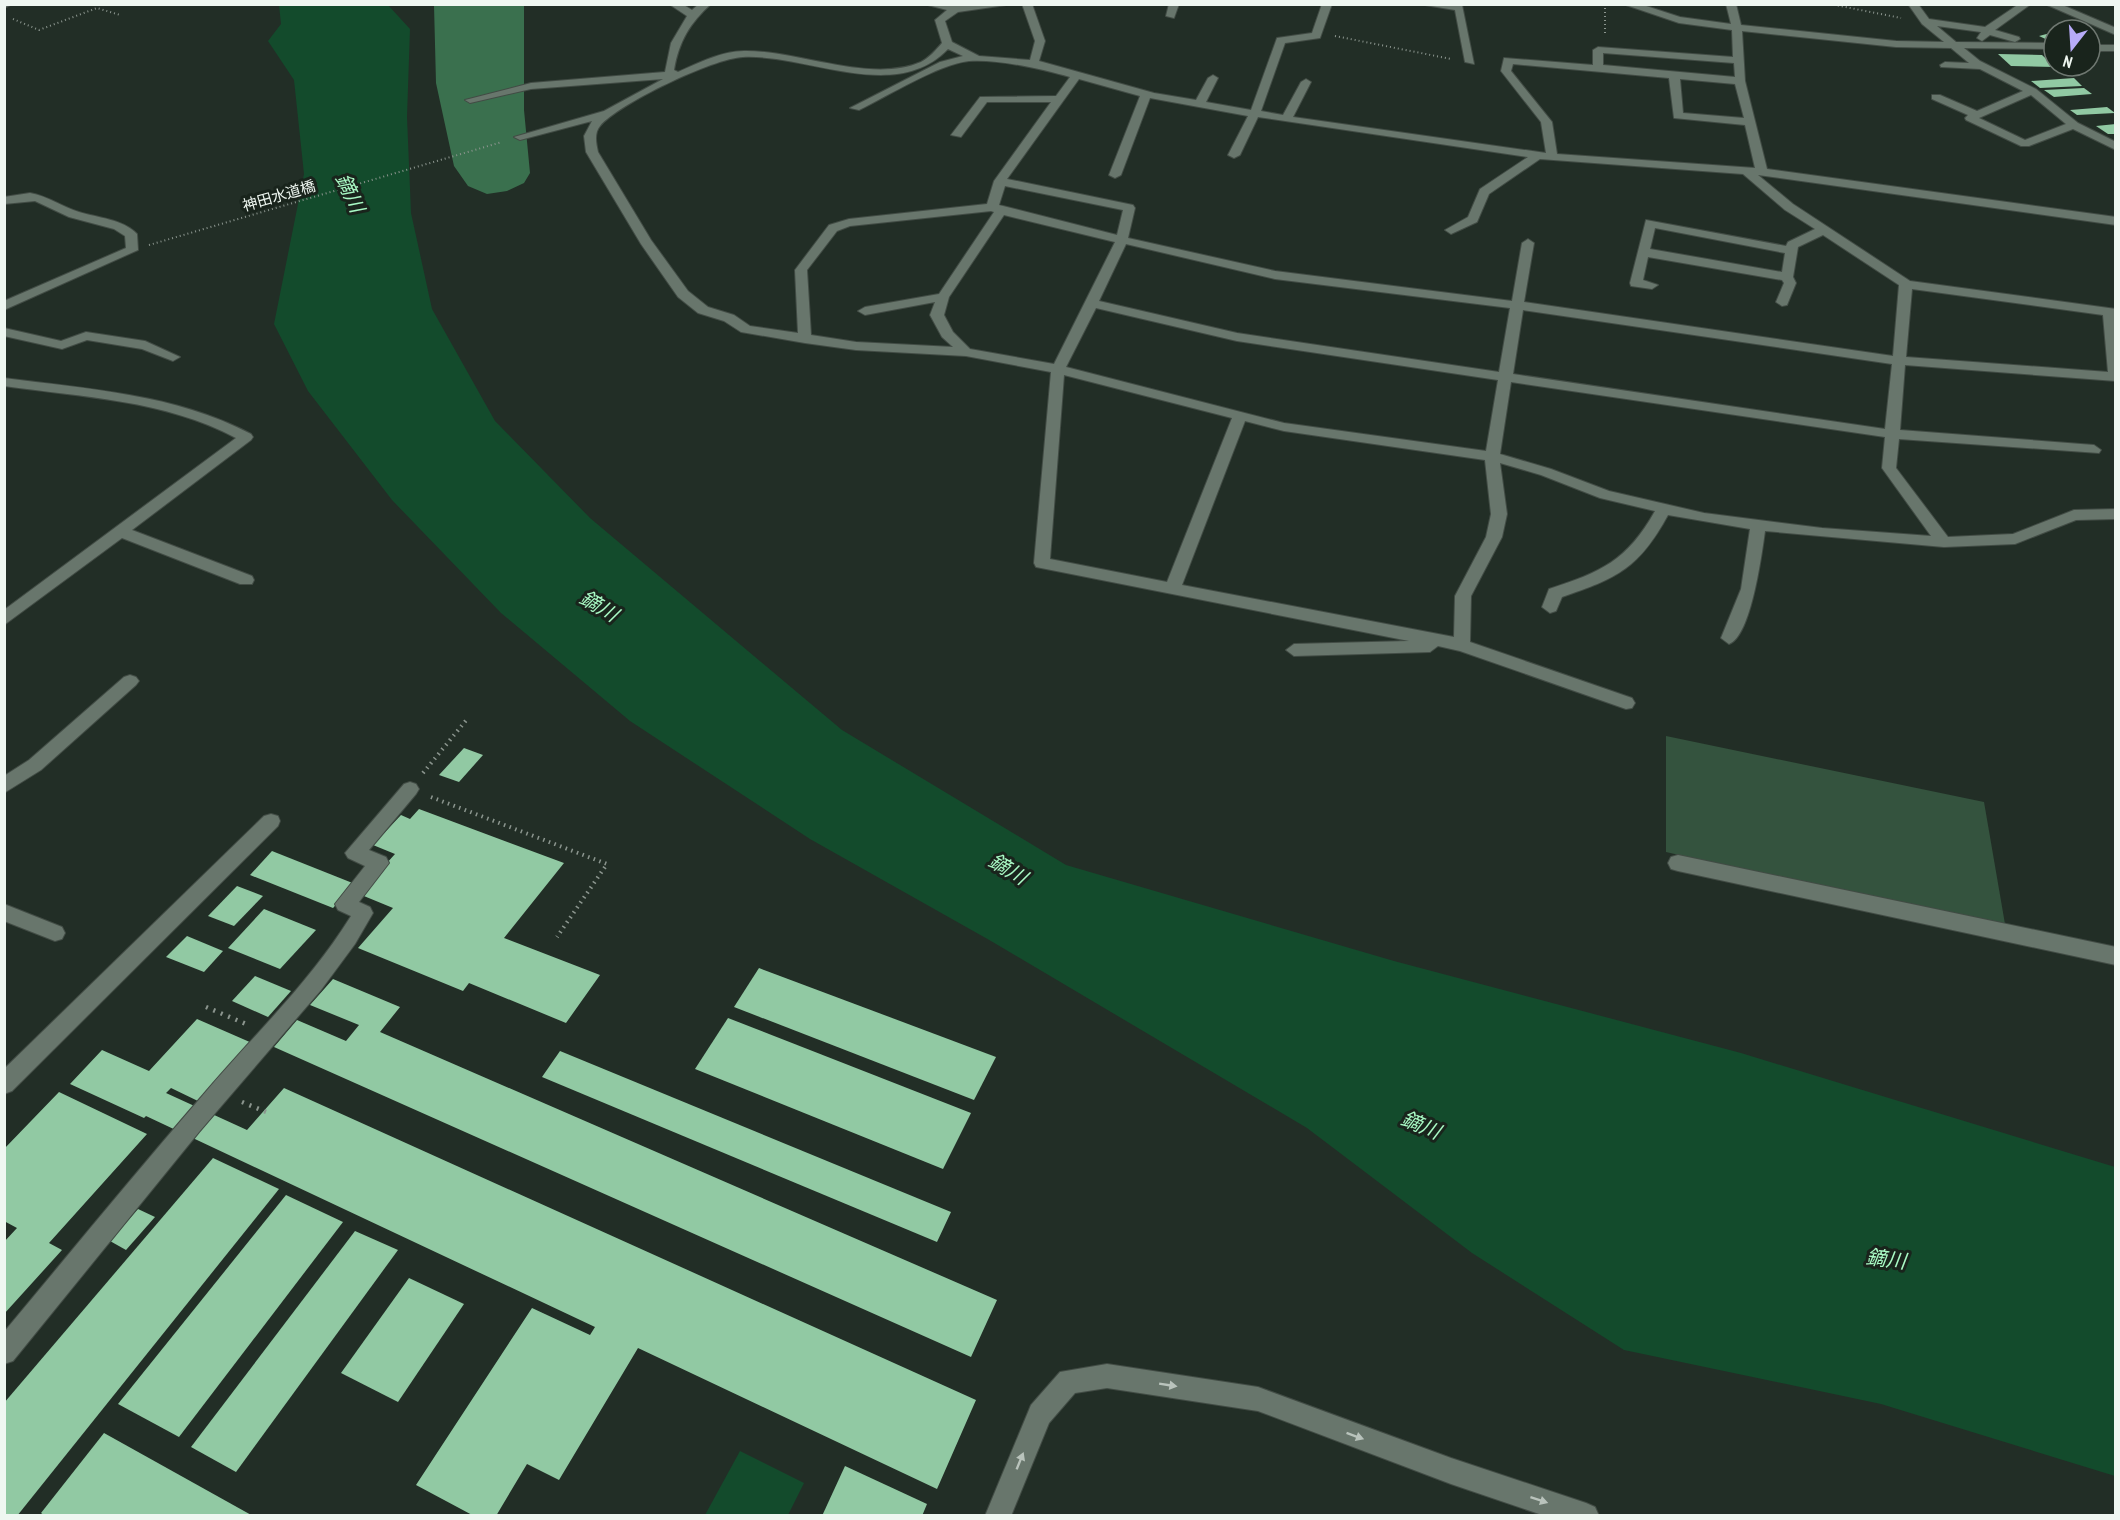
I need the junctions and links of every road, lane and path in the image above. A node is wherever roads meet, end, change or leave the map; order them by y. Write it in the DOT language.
graph roads {
  1 [pos="674,4"];
  2 [pos="706,4"];
  3 [pos="928,4"];
  4 [pos="1008,4"];
  5 [pos="1027,4"];
  6 [pos="1174,4"];
  7 [pos="1327,4"];
  8 [pos="1424,4"];
  9 [pos="1605,4"];
  10 [pos="1628,4"];
  11 [pos="1731,4"];
  12 [pos="1830,4"];
  13 [pos="1913,4"];
  14 [pos="2026,4"];
  15 [pos="2050,4"];
  16 [pos="1459,6"];
  17 [pos="958,7"];
  18 [pos="691,14"];
  19 [pos="120,15"];
  20 [pos="4,16"];
  21 [pos="1172,16"];
  22 [pos="1926,22"];
  23 [pos="1737,29"];
  24 [pos="1988,30"];
  25 [pos="2115,32"];
  26 [pos="1316,34"];
  27 [pos="1605,42"];
  28 [pos="947,44"];
  29 [pos="1977,44"];
  30 [pos="1951,45"];
  31 [pos="2030,45"];
  32 [pos="2042,46"];
  33 [pos="973,57"];
  34 [pos="1738,60"];
  35 [pos="1470,62"];
  36 [pos="1033,63"];
  37 [pos="1945,65"];
  38 [pos="1982,66"];
  39 [pos="1598,68"];
  40 [pos="676,75"];
  41 [pos="1076,76"];
  42 [pos="1674,76"];
  43 [pos="1213,78"];
  44 [pos="1740,81"];
  45 [pos="1306,82"];
  46 [pos="2032,92"];
  47 [pos="1146,94"];
  48 [pos="1936,97"];
  49 [pos="1060,99"];
  50 [pos="470,100"];
  51 [pos="1199,104"];
  52 [pos="855,108"];
  53 [pos="610,112"];
  54 [pos="1255,113"];
  55 [pos="1977,115"];
  56 [pos="1286,119"];
  57 [pos="1749,122"];
  58 [pos="2074,125"];
  59 [pos="957,135"];
  60 [pos="520,137"];
  61 [pos="2115,147"];
  62 [pos="1234,155"];
  63 [pos="1538,155"];
  64 [pos="1552,157"];
  65 [pos="1746,171"];
  66 [pos="1762,172"];
  67 [pos="1114,176"];
  68 [pos="1000,181"];
  69 [pos="4,201"];
  70 [pos="996,209"];
  71 [pos="2115,221"];
  72 [pos="1451,230"];
  73 [pos="1823,230"];
  74 [pos="1122,239"];
  75 [pos="1528,243"];
  76 [pos="147,246"];
  77 [pos="1792,251"];
  78 [pos="1643,252"];
  79 [pos="1787,277"];
  80 [pos="1906,284"];
  81 [pos="1652,285"];
  82 [pos="943,297"];
  83 [pos="1782,302"];
  84 [pos="1092,303"];
  85 [pos="1516,304"];
  86 [pos="4,306"];
  87 [pos="865,311"];
  88 [pos="2112,312"];
  89 [pos="4,332"];
  90 [pos="805,339"];
  91 [pos="966,352"];
  92 [pos="173,357"];
  93 [pos="1899,361"];
  94 [pos="1058,369"];
  95 [pos="1505,377"];
  96 [pos="4,382"];
  97 [pos="1240,417"];
  98 [pos="1891,434"];
  99 [pos="2094,450"];
  100 [pos="1492,456"];
  101 [pos="1663,510"];
  102 [pos="2115,514"];
  103 [pos="1758,525"];
  104 [pos="119,531"];
  105 [pos="1944,542"];
  106 [pos="246,580"];
  107 [pos="1173,588"];
  108 [pos="1550,607"];
  109 [pos="4,619"];
  110 [pos="1729,638"];
  111 [pos="1462,645"];
  112 [pos="1294,650"];
  113 [pos="130,681"];
  114 [pos="1626,703"];
  115 [pos="468,718"];
  116 [pos="4,786"];
  117 [pos="410,789"];
  118 [pos="271,821"];
  119 [pos="1678,863"];
  120 [pos="4,912"];
  121 [pos="55,933"];
  122 [pos="557,937"];
  123 [pos="2115,956"];
  124 [pos="206,1007"];
  125 [pos="272,1035"];
  126 [pos="4,1084"];
  127 [pos="4,1352"];
  128 [pos="998,1515"];
  129 [pos="1586,1515"];
  1 -- 18 [label="street"];
  2 -- 18 [label="street"];
  3 -- 17 [label="street"];
  4 -- 17 [label="street"];
  5 -- 36 [label="street"];
  6 -- 21 [label="street"];
  7 -- 26 [label="street"];
  8 -- 16 [label="street"];
  9 -- 27 [label="path"];
  10 -- 23 [label="street"];
  11 -- 23 [label="street"];
  12 -- 22 [label="path"];
  13 -- 22 [label="street"];
  14 -- 24 [label="street"];
  15 -- 25 [label="street"];
  16 -- 35 [label="street"];
  17 -- 28 [label="street"];
  18 -- 40 [label="street"];
  19 -- 20 [label="path"];
  22 -- 24 [label="street"];
  22 -- 30 [label="street"];
  23 -- 30 [label="street"];
  23 -- 34 [label="street"];
  24 -- 29 [label="street"];
  24 -- 31 [label="street"];
  26 -- 35 [label="path"];
  26 -- 54 [label="street"];
  28 -- 33 [label="street"];
  28 -- 40 [label="street"];
  29 -- 30 [label="street"];
  29 -- 31 [label="street"];
  30 -- 38 [label="street"];
  31 -- 32 [label="street"];
  33 -- 36 [label="street"];
  33 -- 52 [label="street"];
  34 -- 39 [label="street"];
  34 -- 44 [label="street"];
  36 -- 41 [label="street"];
  37 -- 38 [label="street"];
  38 -- 46 [label="street"];
  39 -- 42 [label="street"];
  39 -- 64 [label="street"];
  40 -- 50 [label="street"];
  40 -- 53 [label="street"];
  41 -- 47 [label="street"];
  41 -- 49 [label="street"];
  42 -- 44 [label="street"];
  42 -- 57 [label="street"];
  43 -- 51 [label="street"];
  44 -- 57 [label="street"];
  45 -- 56 [label="street"];
  46 -- 55 [label="street"];
  46 -- 58 [label="street"];
  47 -- 51 [label="street"];
  47 -- 67 [label="street"];
  48 -- 55 [label="street"];
  49 -- 59 [label="street"];
  49 -- 68 [label="street"];
  51 -- 54 [label="street"];
  53 -- 60 [label="street"];
  53 -- 90 [label="street"];
  54 -- 56 [label="street"];
  54 -- 62 [label="street"];
  55 -- 58 [label="street"];
  56 -- 63 [label="street"];
  57 -- 66 [label="street"];
  58 -- 61 [label="street"];
  60 -- 76 [label="path, 神田水道橋"];
  63 -- 64 [label="street"];
  63 -- 72 [label="street"];
  64 -- 65 [label="street"];
  65 -- 66 [label="street"];
  65 -- 73 [label="street"];
  66 -- 71 [label="street"];
  68 -- 70 [label="street"];
  68 -- 74 [label="street"];
  69 -- 86 [label="street"];
  70 -- 74 [label="street"];
  70 -- 82 [label="street"];
  70 -- 90 [label="street"];
  73 -- 77 [label="street"];
  73 -- 80 [label="street"];
  74 -- 84 [label="street"];
  74 -- 85 [label="street"];
  75 -- 85 [label="street"];
  77 -- 78 [label="street"];
  77 -- 79 [label="street"];
  78 -- 79 [label="street"];
  78 -- 81 [label="street"];
  79 -- 83 [label="street"];
  80 -- 88 [label="street"];
  80 -- 93 [label="street"];
  82 -- 87 [label="street"];
  82 -- 91 [label="street"];
  84 -- 94 [label="street"];
  84 -- 95 [label="street"];
  85 -- 93 [label="street"];
  85 -- 95 [label="street"];
  88 -- 93 [label="street"];
  89 -- 92 [label="street"];
  90 -- 91 [label="street"];
  91 -- 94 [label="street"];
  93 -- 98 [label="street"];
  94 -- 97 [label="street"];
  94 -- 107 [label="street"];
  95 -- 98 [label="street"];
  95 -- 100 [label="street"];
  96 -- 104 [label="street"];
  97 -- 100 [label="street"];
  97 -- 107 [label="street"];
  98 -- 99 [label="street"];
  98 -- 105 [label="street"];
  100 -- 101 [label="street"];
  100 -- 111 [label="street"];
  101 -- 103 [label="street"];
  101 -- 108 [label="street"];
  102 -- 105 [label="street"];
  103 -- 105 [label="street"];
  103 -- 110 [label="street"];
  104 -- 106 [label="street"];
  104 -- 109 [label="street"];
  107 -- 111 [label="street"];
  111 -- 112 [label="street"];
  111 -- 114 [label="street"];
  113 -- 116 [label="street"];
  115 -- 117 [label="path"];
  117 -- 122 [label="path"];
  117 -- 125 [label="street"];
  118 -- 126 [label="street"];
  119 -- 123 [label="street"];
  120 -- 121 [label="street"];
  124 -- 125 [label="path"];
  125 -- 127 [label="street"];
  128 -- 129 [label="street, one-way"];
}
